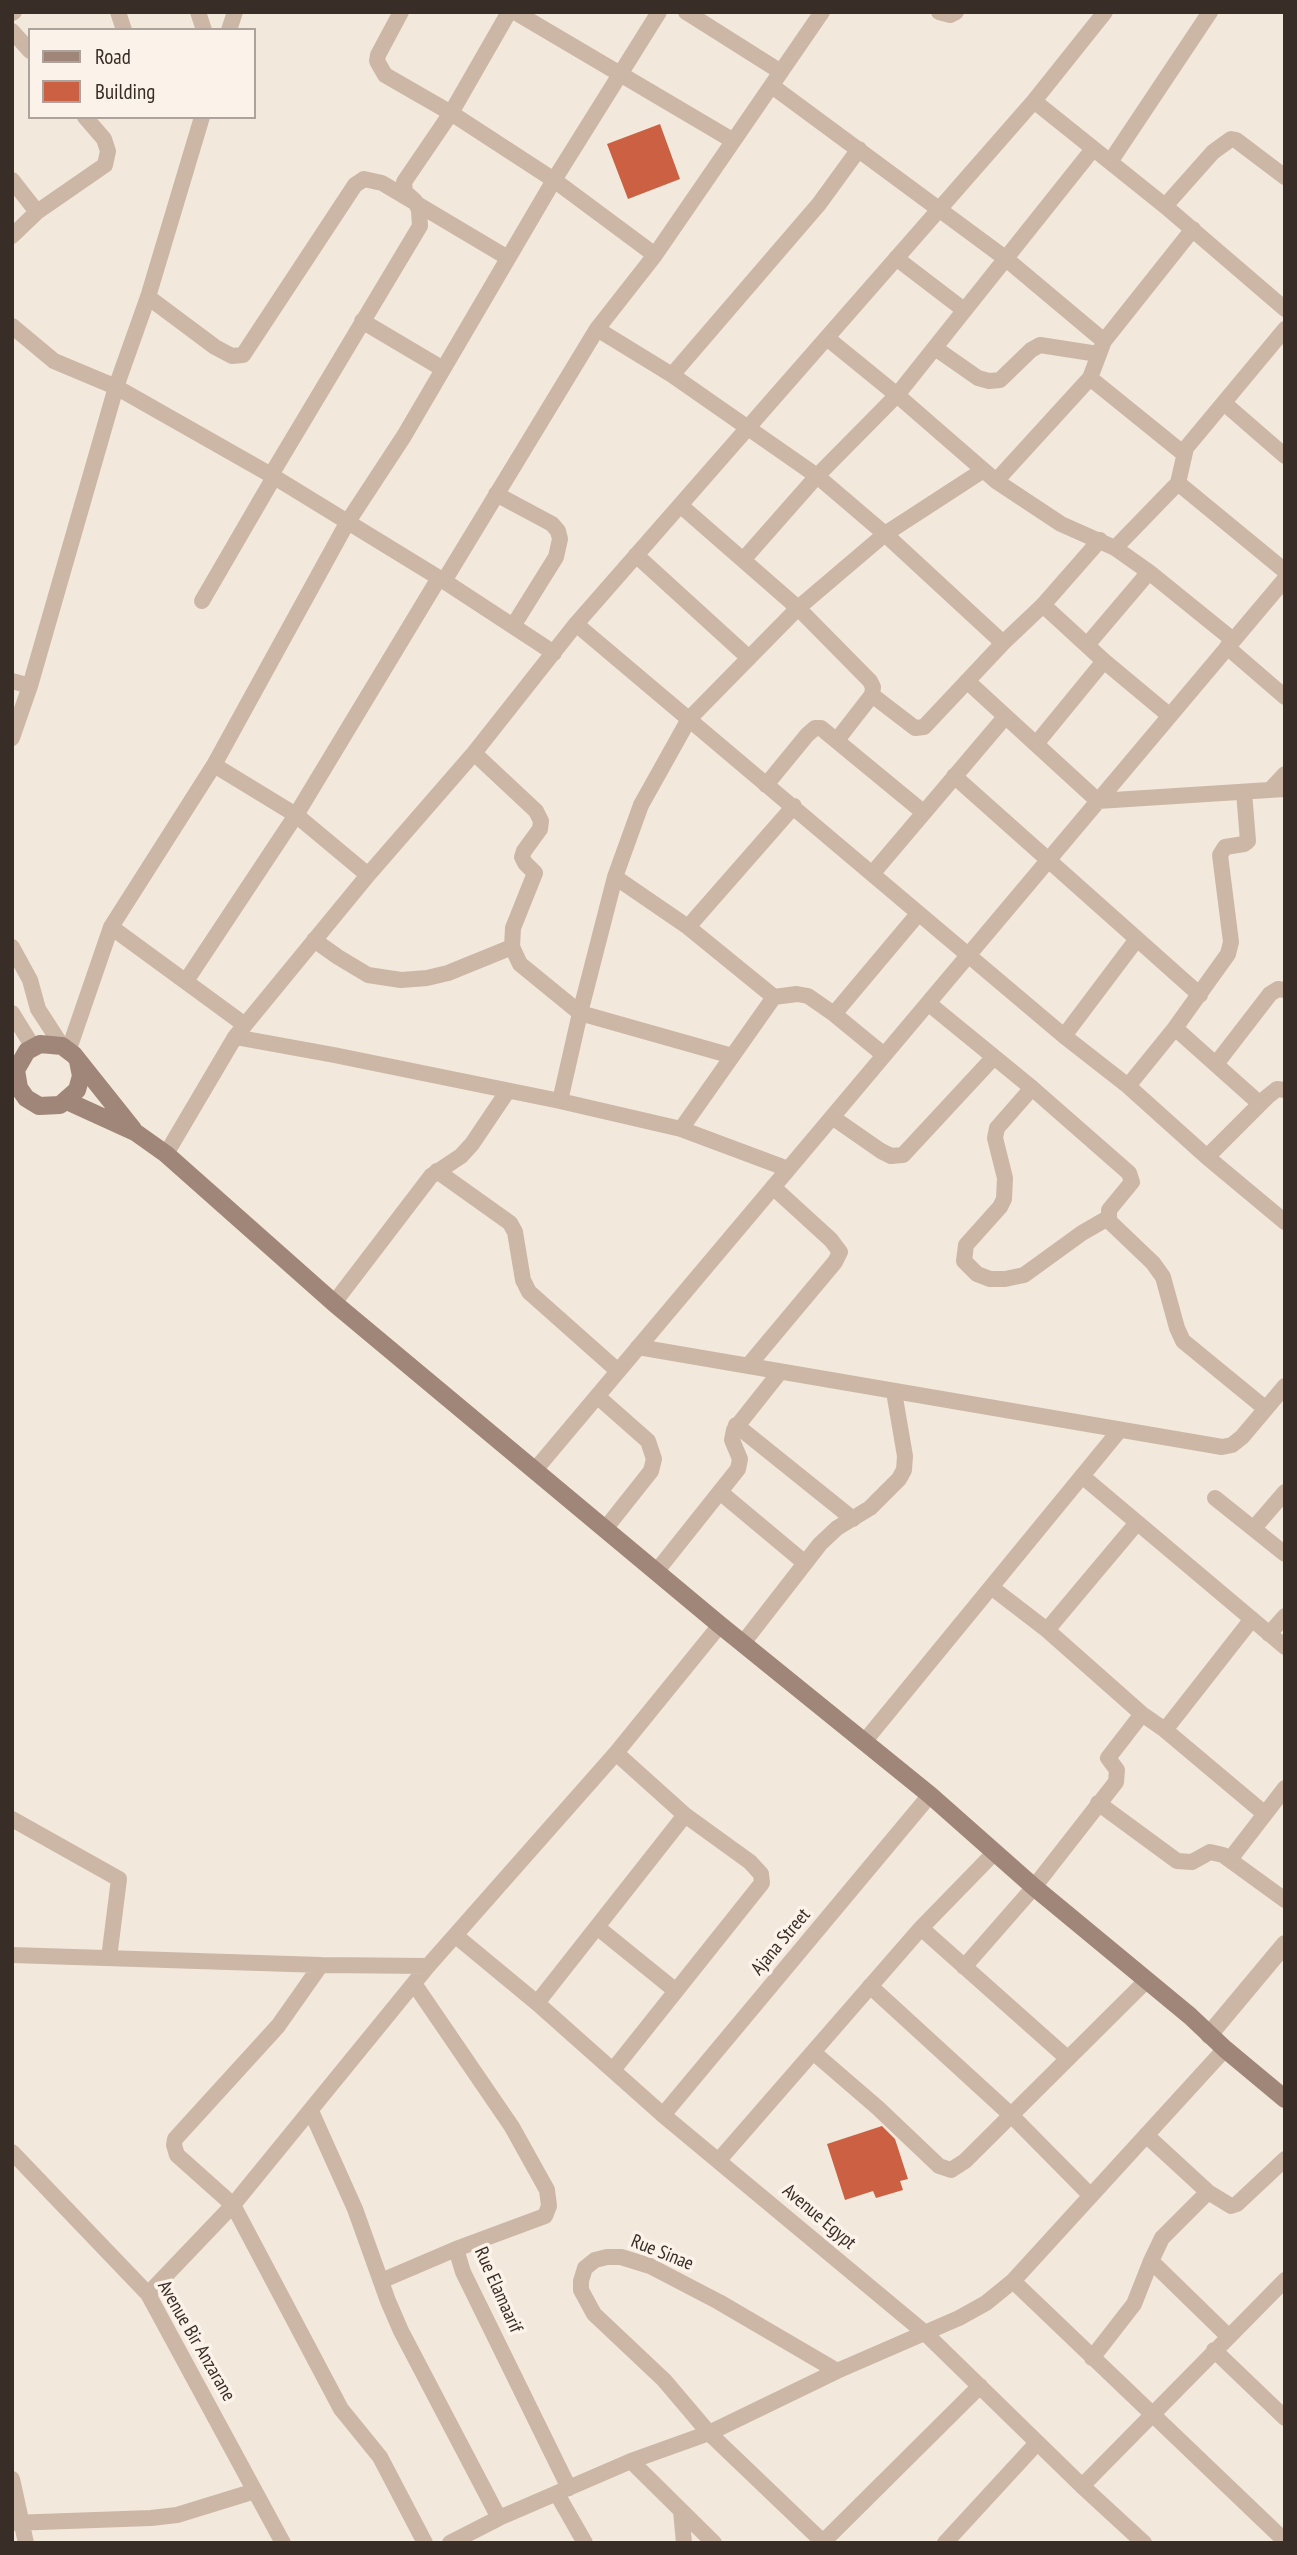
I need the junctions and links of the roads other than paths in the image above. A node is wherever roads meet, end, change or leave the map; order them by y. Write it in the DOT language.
graph roads {
  1 [pos="401,12"];
  2 [pos="509,12"];
  3 [pos="515,12"];
  4 [pos="659,12"];
  5 [pos="686,12"];
  6 [pos="822,12"];
  7 [pos="939,12"];
  8 [pos="956,12"];
  9 [pos="1105,12"];
  10 [pos="1210,12"];
  11 [pos="13,34"];
  12 [pos="28,49"];
  13 [pos="781,72"];
  14 [pos="619,75"];
  15 [pos="772,86"];
  16 [pos="1034,101"];
  17 [pos="451,113"];
  18 [pos="87,119"];
  19 [pos="201,119"];
  20 [pos="732,140"];
  21 [pos="859,149"];
  22 [pos="1093,149"];
  23 [pos="1110,162"];
  24 [pos="1285,177"];
  25 [pos="12,180"];
  26 [pos="554,180"];
  27 [pos="417,205"];
  28 [pos="1165,206"];
  29 [pos="939,208"];
  30 [pos="37,212"];
  31 [pos="1193,229"];
  32 [pos="12,236"];
  33 [pos="655,255"];
  34 [pos="508,258"];
  35 [pos="896,258"];
  36 [pos="1005,258"];
  37 [pos="148,297"];
  38 [pos="1285,309"];
  39 [pos="964,310"];
  40 [pos="362,321"];
  41 [pos="12,326"];
  42 [pos="597,329"];
  43 [pos="1285,329"];
  44 [pos="827,338"];
  45 [pos="1101,347"];
  46 [pos="935,348"];
  47 [pos="443,369"];
  48 [pos="672,375"];
  49 [pos="1090,378"];
  50 [pos="116,387"];
  51 [pos="897,395"];
  52 [pos="1224,403"];
  53 [pos="747,427"];
  54 [pos="1184,454"];
  55 [pos="1285,456"];
  56 [pos="982,471"];
  57 [pos="272,476"];
  58 [pos="817,476"];
  59 [pos="996,481"];
  60 [pos="1178,483"];
  61 [pos="496,494"];
  62 [pos="680,505"];
  63 [pos="347,523"];
  64 [pos="885,534"];
  65 [pos="1100,540"];
  66 [pos="1115,548"];
  67 [pos="636,555"];
  68 [pos="743,560"];
  69 [pos="1285,571"];
  70 [pos="1149,572"];
  71 [pos="1285,579"];
  72 [pos="441,580"];
  73 [pos="202,601"];
  74 [pos="1043,605"];
  75 [pos="797,608"];
  76 [pos="576,624"];
  77 [pos="513,626"];
  78 [pos="1003,643"];
  79 [pos="1230,643"];
  80 [pos="1087,645"];
  81 [pos="554,653"];
  82 [pos="749,658"];
  83 [pos="1104,661"];
  84 [pos="12,681"];
  85 [pos="967,681"];
  86 [pos="30,686"];
  87 [pos="872,695"];
  88 [pos="1285,697"];
  89 [pos="1170,716"];
  90 [pos="1005,717"];
  91 [pos="689,719"];
  92 [pos="12,738"];
  93 [pos="837,740"];
  94 [pos="1036,744"];
  95 [pos="474,753"];
  96 [pos="214,765"];
  97 [pos="1285,774"];
  98 [pos="954,776"];
  99 [pos="766,785"];
  100 [pos="1278,790"];
  101 [pos="1244,792"];
  102 [pos="1098,801"];
  103 [pos="794,806"];
  104 [pos="923,812"];
  105 [pos="296,815"];
  106 [pos="1049,859"];
  107 [pos="872,874"];
  108 [pos="368,875"];
  109 [pos="615,877"];
  110 [pos="918,914"];
  111 [pos="111,927"];
  112 [pos="688,927"];
  113 [pos="1137,939"];
  114 [pos="314,940"];
  115 [pos="12,947"];
  116 [pos="512,947"];
  117 [pos="969,954"];
  118 [pos="186,981"];
  119 [pos="1285,990"];
  120 [pos="1200,995"];
  121 [pos="774,997"];
  122 [pos="928,1003"];
  123 [pos="12,1013"];
  124 [pos="580,1013"];
  125 [pos="834,1014"];
  126 [pos="1175,1028"];
  127 [pos="240,1031"];
  128 [pos="1064,1036"];
  129 [pos="69,1052"];
  130 [pos="22,1053"];
  131 [pos="884,1055"];
  132 [pos="732,1056"];
  133 [pos="995,1057"];
  134 [pos="1216,1064"];
  135 [pos="1128,1086"];
  136 [pos="16,1088"];
  137 [pos="1032,1088"];
  138 [pos="1285,1090"];
  139 [pos="507,1092"];
  140 [pos="67,1101"];
  141 [pos="560,1101"];
  142 [pos="1259,1103"];
  143 [pos="832,1117"];
  144 [pos="681,1129"];
  145 [pos="135,1132"];
  146 [pos="166,1154"];
  147 [pos="1207,1157"];
  148 [pos="788,1169"];
  149 [pos="437,1171"];
  150 [pos="773,1187"];
  151 [pos="1108,1218"];
  152 [pos="1285,1222"];
  153 [pos="334,1303"];
  154 [pos="638,1348"];
  155 [pos="748,1366"];
  156 [pos="618,1371"];
  157 [pos="780,1372"];
  158 [pos="1285,1386"];
  159 [pos="894,1392"];
  160 [pos="597,1396"];
  161 [pos="1266,1409"];
  162 [pos="736,1425"];
  163 [pos="1119,1431"];
  164 [pos="535,1470"];
  165 [pos="1082,1476"];
  166 [pos="720,1492"];
  167 [pos="1285,1492"];
  168 [pos="1215,1498"];
  169 [pos="853,1519"];
  170 [pos="1136,1524"];
  171 [pos="1254,1528"];
  172 [pos="605,1529"];
  173 [pos="1285,1555"];
  174 [pos="805,1563"];
  175 [pos="656,1572"];
  176 [pos="991,1587"];
  177 [pos="1285,1616"];
  178 [pos="1252,1619"];
  179 [pos="720,1625"];
  180 [pos="1047,1629"];
  181 [pos="1269,1634"];
  182 [pos="743,1643"];
  183 [pos="1285,1647"];
  184 [pos="1143,1714"];
  185 [pos="1165,1730"];
  186 [pos="864,1742"];
  187 [pos="616,1753"];
  188 [pos="1284,1792"];
  189 [pos="930,1795"];
  190 [pos="1098,1804"];
  191 [pos="1265,1814"];
  192 [pos="685,1815"];
  193 [pos="12,1819"];
  194 [pos="995,1852"];
  195 [pos="1231,1858"];
  196 [pos="1034,1887"];
  197 [pos="1285,1900"];
  198 [pos="597,1927"];
  199 [pos="921,1928"];
  200 [pos="456,1936"];
  201 [pos="1285,1944"];
  202 [pos="12,1955"];
  203 [pos="109,1958"];
  204 [pos="321,1965"];
  205 [pos="428,1966"];
  206 [pos="964,1967"];
  207 [pos="1146,1980"];
  208 [pos="415,1985"];
  209 [pos="870,1986"];
  210 [pos="676,1991"];
  211 [pos="537,2003"];
  212 [pos="1209,2035"];
  213 [pos="1226,2049"];
  214 [pos="813,2052"];
  215 [pos="1066,2057"];
  216 [pos="613,2070"];
  217 [pos="1285,2099"];
  218 [pos="311,2111"];
  219 [pos="663,2115"];
  220 [pos="1011,2115"];
  221 [pos="1146,2135"];
  222 [pos="12,2152"];
  223 [pos="1285,2159"];
  224 [pos="719,2160"];
  225 [pos="1208,2192"];
  226 [pos="1091,2196"];
  227 [pos="233,2205"];
  228 [pos="456,2249"];
  229 [pos="1151,2260"];
  230 [pos="1285,2280"];
  231 [pos="381,2281"];
  232 [pos="1013,2281"];
  233 [pos="148,2294"];
  234 [pos="925,2333"];
  235 [pos="1228,2336"];
  236 [pos="1214,2350"];
  237 [pos="1092,2358"];
  238 [pos="837,2371"];
  239 [pos="980,2386"];
  240 [pos="1152,2414"];
  241 [pos="1285,2418"];
  242 [pos="709,2433"];
  243 [pos="1037,2443"];
  244 [pos="631,2461"];
  245 [pos="12,2479"];
  246 [pos="1082,2486"];
  247 [pos="255,2491"];
  248 [pos="563,2491"];
  249 [pos="681,2511"];
  250 [pos="499,2518"];
  251 [pos="17,2523"];
  252 [pos="1285,2541"];
  253 [pos="823,2542"];
  254 [pos="26,2543"];
  255 [pos="283,2543"];
  256 [pos="425,2543"];
  257 [pos="450,2543"];
  258 [pos="585,2543"];
  259 [pos="684,2543"];
  260 [pos="714,2543"];
  261 [pos="946,2543"];
  262 [pos="1144,2543"];
  1 -- 17 [label="street"];
  2 -- 17 [label="street"];
  3 -- 14 [label="street"];
  4 -- 14 [label="street"];
  5 -- 13 [label="street"];
  6 -- 13 [label="street"];
  7 -- 8 [label="street"];
  9 -- 16 [label="street"];
  10 -- 23 [label="street"];
  11 -- 12 [label="street"];
  13 -- 15 [label="street"];
  14 -- 20 [label="street"];
  14 -- 26 [label="street"];
  15 -- 20 [label="street"];
  15 -- 21 [label="street"];
  16 -- 22 [label="street"];
  16 -- 29 [label="street"];
  17 -- 26 [label="street"];
  17 -- 27 [label="street"];
  18 -- 30 [label="street"];
  19 -- 37 [label="street"];
  20 -- 33 [label="street"];
  21 -- 29 [label="street"];
  21 -- 48 [label="street"];
  22 -- 23 [label="street"];
  22 -- 36 [label="street"];
  23 -- 28 [label="street"];
  24 -- 28 [label="street"];
  25 -- 30 [label="street"];
  26 -- 33 [label="street"];
  26 -- 34 [label="street"];
  27 -- 34 [label="street"];
  27 -- 37 [label="street"];
  27 -- 40 [label="street"];
  28 -- 31 [label="street"];
  29 -- 35 [label="street"];
  29 -- 36 [label="street"];
  30 -- 32 [label="street"];
  31 -- 38 [label="street"];
  31 -- 45 [label="street"];
  33 -- 42 [label="street"];
  34 -- 47 [label="street"];
  35 -- 39 [label="street"];
  35 -- 44 [label="street"];
  36 -- 39 [label="street"];
  36 -- 45 [label="street"];
  37 -- 50 [label="street"];
  39 -- 46 [label="street"];
  40 -- 47 [label="street"];
  40 -- 57 [label="street"];
  41 -- 50 [label="street"];
  42 -- 48 [label="street"];
  42 -- 61 [label="street"];
  43 -- 52 [label="street"];
  44 -- 51 [label="street"];
  44 -- 53 [label="street"];
  45 -- 46 [label="street"];
  45 -- 49 [label="street"];
  46 -- 51 [label="street"];
  47 -- 63 [label="street"];
  48 -- 53 [label="street"];
  49 -- 54 [label="street"];
  49 -- 59 [label="street"];
  50 -- 57 [label="street"];
  50 -- 86 [label="street"];
  51 -- 56 [label="street"];
  51 -- 58 [label="street"];
  52 -- 54 [label="street"];
  52 -- 55 [label="street"];
  53 -- 58 [label="street"];
  53 -- 62 [label="street"];
  54 -- 60 [label="street"];
  56 -- 59 [label="street"];
  56 -- 64 [label="street"];
  57 -- 63 [label="street"];
  57 -- 73 [label="street"];
  58 -- 64 [label="street"];
  58 -- 68 [label="street"];
  59 -- 65 [label="street"];
  60 -- 66 [label="street"];
  60 -- 69 [label="street"];
  61 -- 72 [label="street"];
  61 -- 77 [label="street"];
  62 -- 67 [label="street"];
  62 -- 68 [label="street"];
  63 -- 72 [label="street"];
  63 -- 96 [label="street"];
  64 -- 75 [label="street"];
  64 -- 78 [label="street"];
  65 -- 66 [label="street"];
  65 -- 74 [label="street"];
  66 -- 70 [label="street"];
  67 -- 76 [label="street"];
  67 -- 82 [label="street"];
  68 -- 75 [label="street"];
  70 -- 79 [label="street"];
  70 -- 80 [label="street"];
  71 -- 79 [label="street"];
  72 -- 77 [label="street"];
  72 -- 105 [label="street"];
  74 -- 78 [label="street"];
  74 -- 80 [label="street"];
  75 -- 82 [label="street"];
  75 -- 87 [label="street"];
  76 -- 81 [label="street"];
  76 -- 91 [label="street"];
  77 -- 81 [label="street"];
  78 -- 85 [label="street"];
  79 -- 88 [label="street"];
  79 -- 89 [label="street"];
  80 -- 83 [label="street"];
  81 -- 95 [label="street"];
  82 -- 91 [label="street"];
  83 -- 89 [label="street"];
  83 -- 94 [label="street"];
  84 -- 86 [label="street"];
  85 -- 87 [label="street"];
  85 -- 90 [label="street"];
  86 -- 92 [label="street"];
  87 -- 93 [label="street"];
  89 -- 102 [label="street"];
  90 -- 94 [label="street"];
  90 -- 98 [label="street"];
  91 -- 99 [label="street"];
  91 -- 109 [label="street"];
  93 -- 99 [label="street"];
  93 -- 104 [label="street"];
  94 -- 102 [label="street"];
  95 -- 108 [label="street"];
  95 -- 116 [label="street"];
  96 -- 105 [label="street"];
  96 -- 111 [label="street"];
  97 -- 100 [label="street"];
  98 -- 104 [label="street"];
  98 -- 106 [label="street"];
  99 -- 103 [label="street"];
  100 -- 101 [label="street"];
  101 -- 102 [label="street"];
  101 -- 120 [label="street"];
  102 -- 106 [label="street"];
  103 -- 107 [label="street"];
  103 -- 112 [label="street"];
  104 -- 107 [label="street"];
  105 -- 108 [label="street"];
  105 -- 118 [label="street"];
  106 -- 113 [label="street"];
  106 -- 117 [label="street"];
  107 -- 110 [label="street"];
  108 -- 114 [label="street"];
  109 -- 112 [label="street"];
  109 -- 124 [label="street"];
  110 -- 117 [label="street"];
  110 -- 125 [label="street"];
  111 -- 118 [label="street"];
  111 -- 129 [label="street"];
  112 -- 121 [label="street"];
  113 -- 120 [label="street"];
  113 -- 128 [label="street"];
  114 -- 116 [label="street"];
  114 -- 127 [label="street"];
  115 -- 129 [label="street"];
  116 -- 124 [label="street"];
  117 -- 122 [label="street"];
  117 -- 128 [label="street"];
  118 -- 127 [label="street"];
  119 -- 134 [label="street"];
  120 -- 126 [label="street"];
  121 -- 125 [label="street"];
  121 -- 132 [label="street"];
  122 -- 131 [label="street"];
  122 -- 133 [label="street"];
  123 -- 130 [label="street"];
  124 -- 132 [label="street"];
  124 -- 141 [label="street"];
  125 -- 131 [label="street"];
  126 -- 134 [label="street"];
  126 -- 135 [label="street"];
  127 -- 139 [label="street"];
  127 -- 146 [label="street"];
  128 -- 135 [label="street"];
  129 -- 130 [label="main road"];
  129 -- 140 [label="main road"];
  129 -- 145 [label="main road"];
  130 -- 136 [label="main road"];
  131 -- 143 [label="street"];
  132 -- 144 [label="street"];
  133 -- 137 [label="street"];
  133 -- 143 [label="street"];
  134 -- 142 [label="street"];
  135 -- 147 [label="street"];
  136 -- 140 [label="main road"];
  137 -- 151 [label="street"];
  137 -- 151 [label="street"];
  138 -- 142 [label="street"];
  139 -- 141 [label="street"];
  139 -- 149 [label="street"];
  140 -- 145 [label="main road"];
  141 -- 144 [label="street"];
  142 -- 147 [label="street"];
  143 -- 148 [label="street"];
  144 -- 148 [label="street"];
  145 -- 146 [label="main road"];
  146 -- 153 [label="main road"];
  147 -- 152 [label="street"];
  148 -- 150 [label="street"];
  149 -- 153 [label="street"];
  149 -- 156 [label="street"];
  150 -- 154 [label="street"];
  150 -- 155 [label="street"];
  151 -- 161 [label="street"];
  153 -- 164 [label="main road"];
  154 -- 155 [label="street"];
  154 -- 156 [label="street"];
  155 -- 157 [label="street"];
  156 -- 160 [label="street"];
  157 -- 159 [label="street"];
  157 -- 162 [label="street"];
  158 -- 161 [label="street"];
  159 -- 163 [label="street"];
  159 -- 169 [label="street"];
  160 -- 164 [label="street"];
  160 -- 172 [label="street"];
  161 -- 163 [label="street"];
  162 -- 166 [label="street"];
  162 -- 169 [label="street"];
  163 -- 165 [label="street"];
  164 -- 172 [label="main road"];
  165 -- 170 [label="street"];
  165 -- 176 [label="street"];
  166 -- 174 [label="street"];
  166 -- 175 [label="street"];
  167 -- 171 [label="street"];
  168 -- 171 [label="street"];
  169 -- 174 [label="street"];
  170 -- 178 [label="street"];
  170 -- 180 [label="street"];
  171 -- 173 [label="street"];
  172 -- 175 [label="main road"];
  174 -- 182 [label="street"];
  175 -- 179 [label="main road"];
  176 -- 180 [label="street"];
  176 -- 186 [label="street"];
  177 -- 181 [label="street"];
  178 -- 181 [label="street"];
  178 -- 185 [label="street"];
  179 -- 182 [label="main road"];
  179 -- 187 [label="street"];
  180 -- 184 [label="street"];
  181 -- 183 [label="street"];
  182 -- 186 [label="main road"];
  184 -- 185 [label="street"];
  184 -- 190 [label="street"];
  185 -- 191 [label="street"];
  186 -- 189 [label="main road"];
  187 -- 192 [label="street"];
  187 -- 200 [label="street"];
  188 -- 191 [label="street"];
  189 -- 194 [label="main road"];
  189 -- 219 [label="street, Ajana Street"];
  190 -- 195 [label="street"];
  190 -- 196 [label="street"];
  191 -- 195 [label="street"];
  192 -- 198 [label="street"];
  192 -- 210 [label="street"];
  193 -- 203 [label="street"];
  194 -- 196 [label="main road"];
  194 -- 199 [label="street"];
  195 -- 197 [label="street"];
  196 -- 206 [label="street"];
  196 -- 207 [label="main road"];
  198 -- 210 [label="street"];
  198 -- 211 [label="street"];
  199 -- 206 [label="street"];
  199 -- 209 [label="street"];
  200 -- 205 [label="street"];
  200 -- 211 [label="street, Avenue Egypt"];
  201 -- 212 [label="street"];
  202 -- 203 [label="street"];
  203 -- 204 [label="street"];
  204 -- 205 [label="street"];
  204 -- 227 [label="street"];
  205 -- 208 [label="street"];
  206 -- 215 [label="street"];
  207 -- 212 [label="main road"];
  207 -- 215 [label="street"];
  208 -- 218 [label="street"];
  208 -- 228 [label="street, Rue Elamaarif"];
  209 -- 214 [label="street"];
  209 -- 220 [label="street"];
  210 -- 216 [label="street"];
  211 -- 216 [label="street, Avenue Egypt"];
  212 -- 213 [label="main road"];
  213 -- 217 [label="main road"];
  213 -- 221 [label="street"];
  214 -- 220 [label="street"];
  214 -- 224 [label="street"];
  215 -- 220 [label="street"];
  216 -- 219 [label="street, Avenue Egypt"];
  218 -- 227 [label="street"];
  218 -- 231 [label="street"];
  219 -- 224 [label="street, Avenue Egypt"];
  220 -- 226 [label="street"];
  221 -- 225 [label="street"];
  221 -- 226 [label="street"];
  222 -- 233 [label="street, Avenue Bir Anzarane"];
  223 -- 225 [label="street"];
  224 -- 234 [label="street, Avenue Egypt"];
  225 -- 229 [label="street"];
  226 -- 232 [label="street"];
  227 -- 233 [label="street"];
  227 -- 256 [label="street"];
  228 -- 231 [label="street"];
  228 -- 248 [label="street, Rue Elamaarif"];
  229 -- 235 [label="street"];
  229 -- 237 [label="street"];
  230 -- 235 [label="street"];
  231 -- 250 [label="street"];
  232 -- 234 [label="street"];
  232 -- 237 [label="street"];
  233 -- 247 [label="street, Avenue Bir Anzarane"];
  234 -- 238 [label="street"];
  234 -- 239 [label="street, Avenue Egypt"];
  235 -- 236 [label="street"];
  236 -- 240 [label="street"];
  236 -- 241 [label="street"];
  237 -- 240 [label="street"];
  238 -- 242 [label="street"];
  238 -- 242 [label="street, Rue Sinae"];
  239 -- 243 [label="street, Avenue Egypt"];
  239 -- 253 [label="street"];
  240 -- 246 [label="street"];
  240 -- 252 [label="street"];
  242 -- 244 [label="street"];
  242 -- 253 [label="street, Rue Sinae"];
  243 -- 246 [label="street, Avenue Egypt"];
  243 -- 261 [label="street"];
  244 -- 248 [label="street"];
  244 -- 249 [label="street"];
  245 -- 251 [label="street"];
  246 -- 262 [label="street, Avenue Egypt"];
  247 -- 251 [label="street"];
  247 -- 255 [label="street, Avenue Bir Anzarane"];
  248 -- 250 [label="street"];
  248 -- 258 [label="street, Rue Elamaarif"];
  249 -- 259 [label="street"];
  249 -- 260 [label="street"];
  250 -- 257 [label="street"];
  251 -- 254 [label="street"];
}
